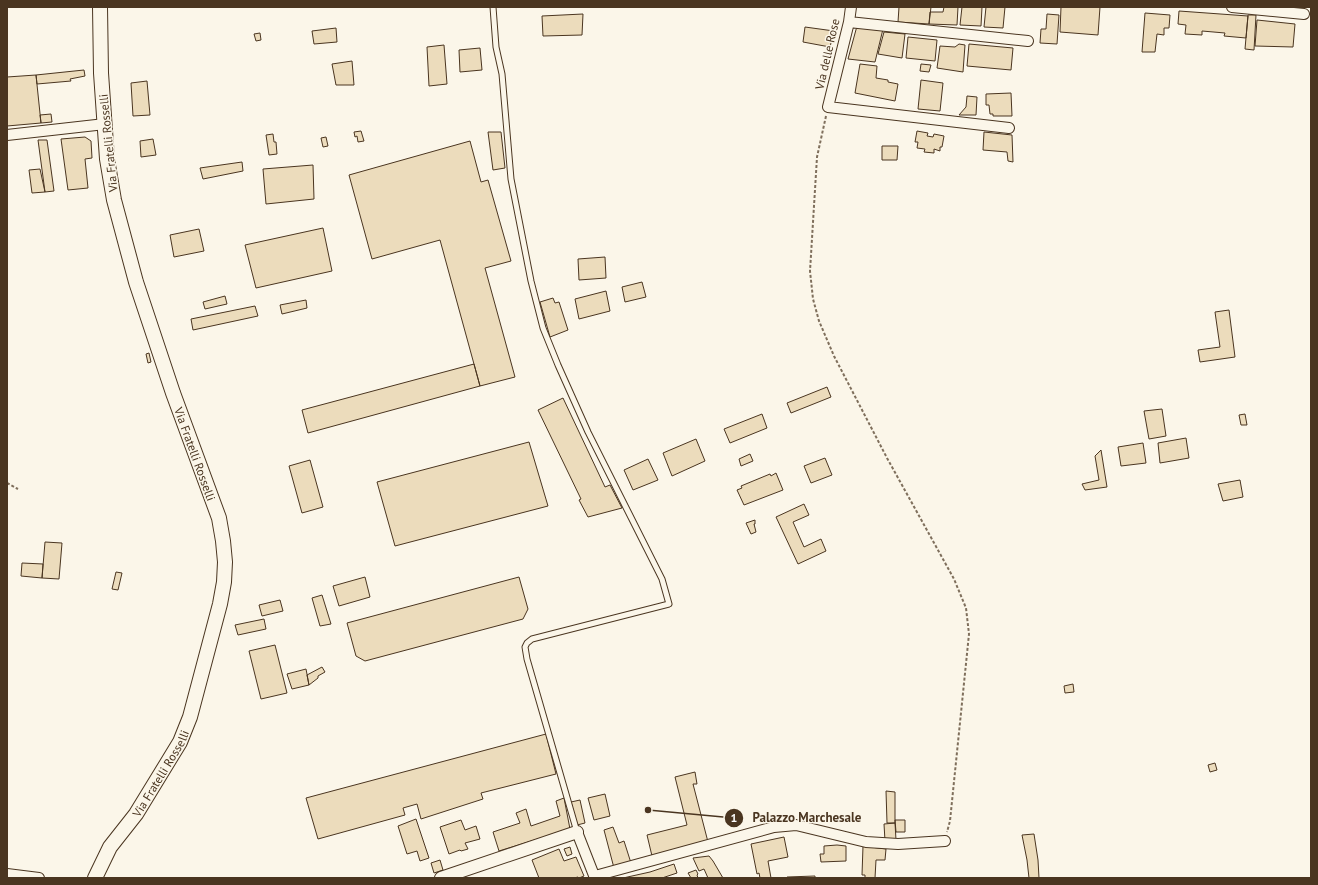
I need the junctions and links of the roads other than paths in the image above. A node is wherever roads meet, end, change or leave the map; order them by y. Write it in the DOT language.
graph roads {
  1 [pos="100,7"];
  2 [pos="493,7"];
  3 [pos="851,7"];
  4 [pos="1232,7"];
  5 [pos="1304,14"];
  6 [pos="849,22"];
  7 [pos="1028,41"];
  8 [pos="105,124"];
  9 [pos="1009,128"];
  10 [pos="7,135"];
  11 [pos="577,832"];
  12 [pos="945,841"];
  13 [pos="7,874"];
  14 [pos="595,877"];
  15 [pos="39,878"];
  16 [pos="95,878"];
  17 [pos="441,878"];
  1 -- 8 [label="main road, Via Fratelli Rosselli"];
  2 -- 11 [label="lane"];
  3 -- 6 [label="street, Via delle Rose"];
  4 -- 5 [label="street"];
  6 -- 7 [label="street"];
  6 -- 9 [label="street, Via delle Rose"];
  8 -- 10 [label="street"];
  8 -- 16 [label="main road, Via Fratelli Rosselli"];
  11 -- 14 [label="street"];
  11 -- 17 [label="street"];
  12 -- 14 [label="street"];
  13 -- 15 [label="street"];
}
